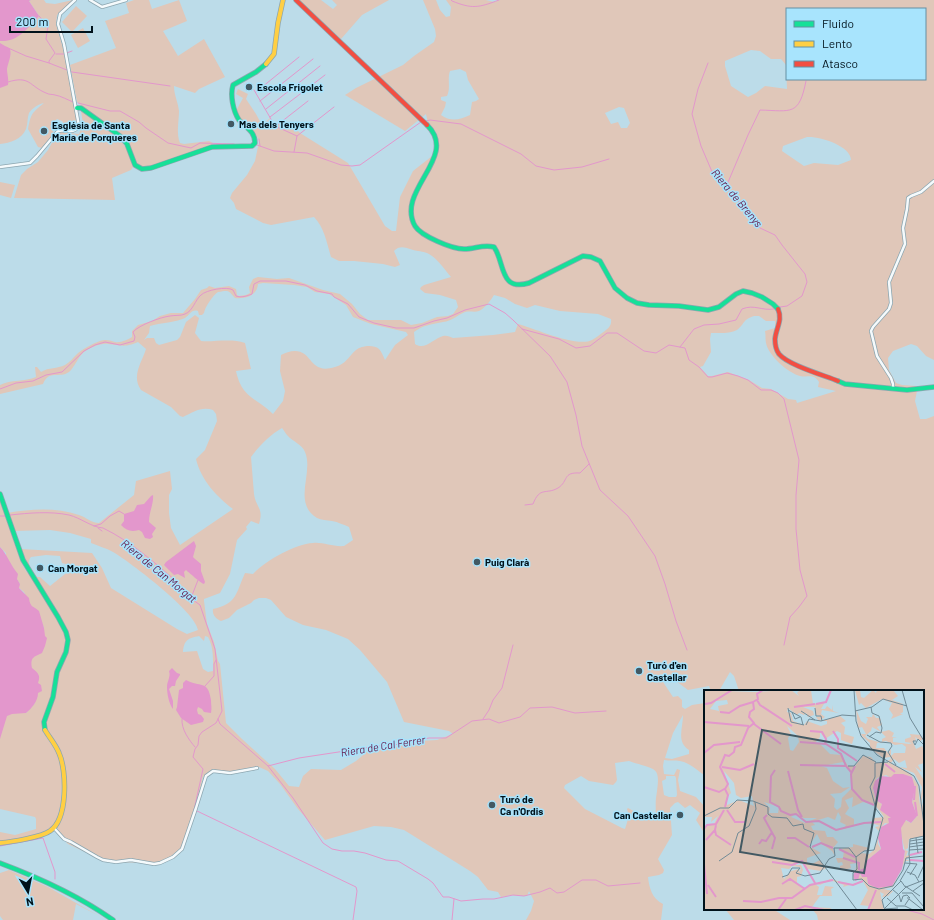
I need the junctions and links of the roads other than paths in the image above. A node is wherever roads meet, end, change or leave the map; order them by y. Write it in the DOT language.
graph roads {
  1 [pos="75,0"];
  2 [pos="90,0"];
  3 [pos="126,0"];
  4 [pos="283,0"];
  5 [pos="296,0"];
  6 [pos="77,108"];
  7 [pos="0,167"];
  8 [pos="934,181"];
  9 [pos="934,387"];
  10 [pos="893,388"];
  11 [pos="0,494"];
  12 [pos="257,768"];
  13 [pos="54,828"];
  14 [pos="0,843"];
  15 [pos="0,863"];
  16 [pos="113,920"];
  1 -- 6 [label="street"];
  2 -- 3 [label="street"];
  4 -- 6 [label="main road"];
  5 -- 10 [label="main road"];
  6 -- 7 [label="street"];
  8 -- 10 [label="street"];
  9 -- 10 [label="main road"];
  11 -- 13 [label="main road"];
  12 -- 13 [label="street"];
  13 -- 14 [label="main road"];
  15 -- 16 [label="main road"];
}
